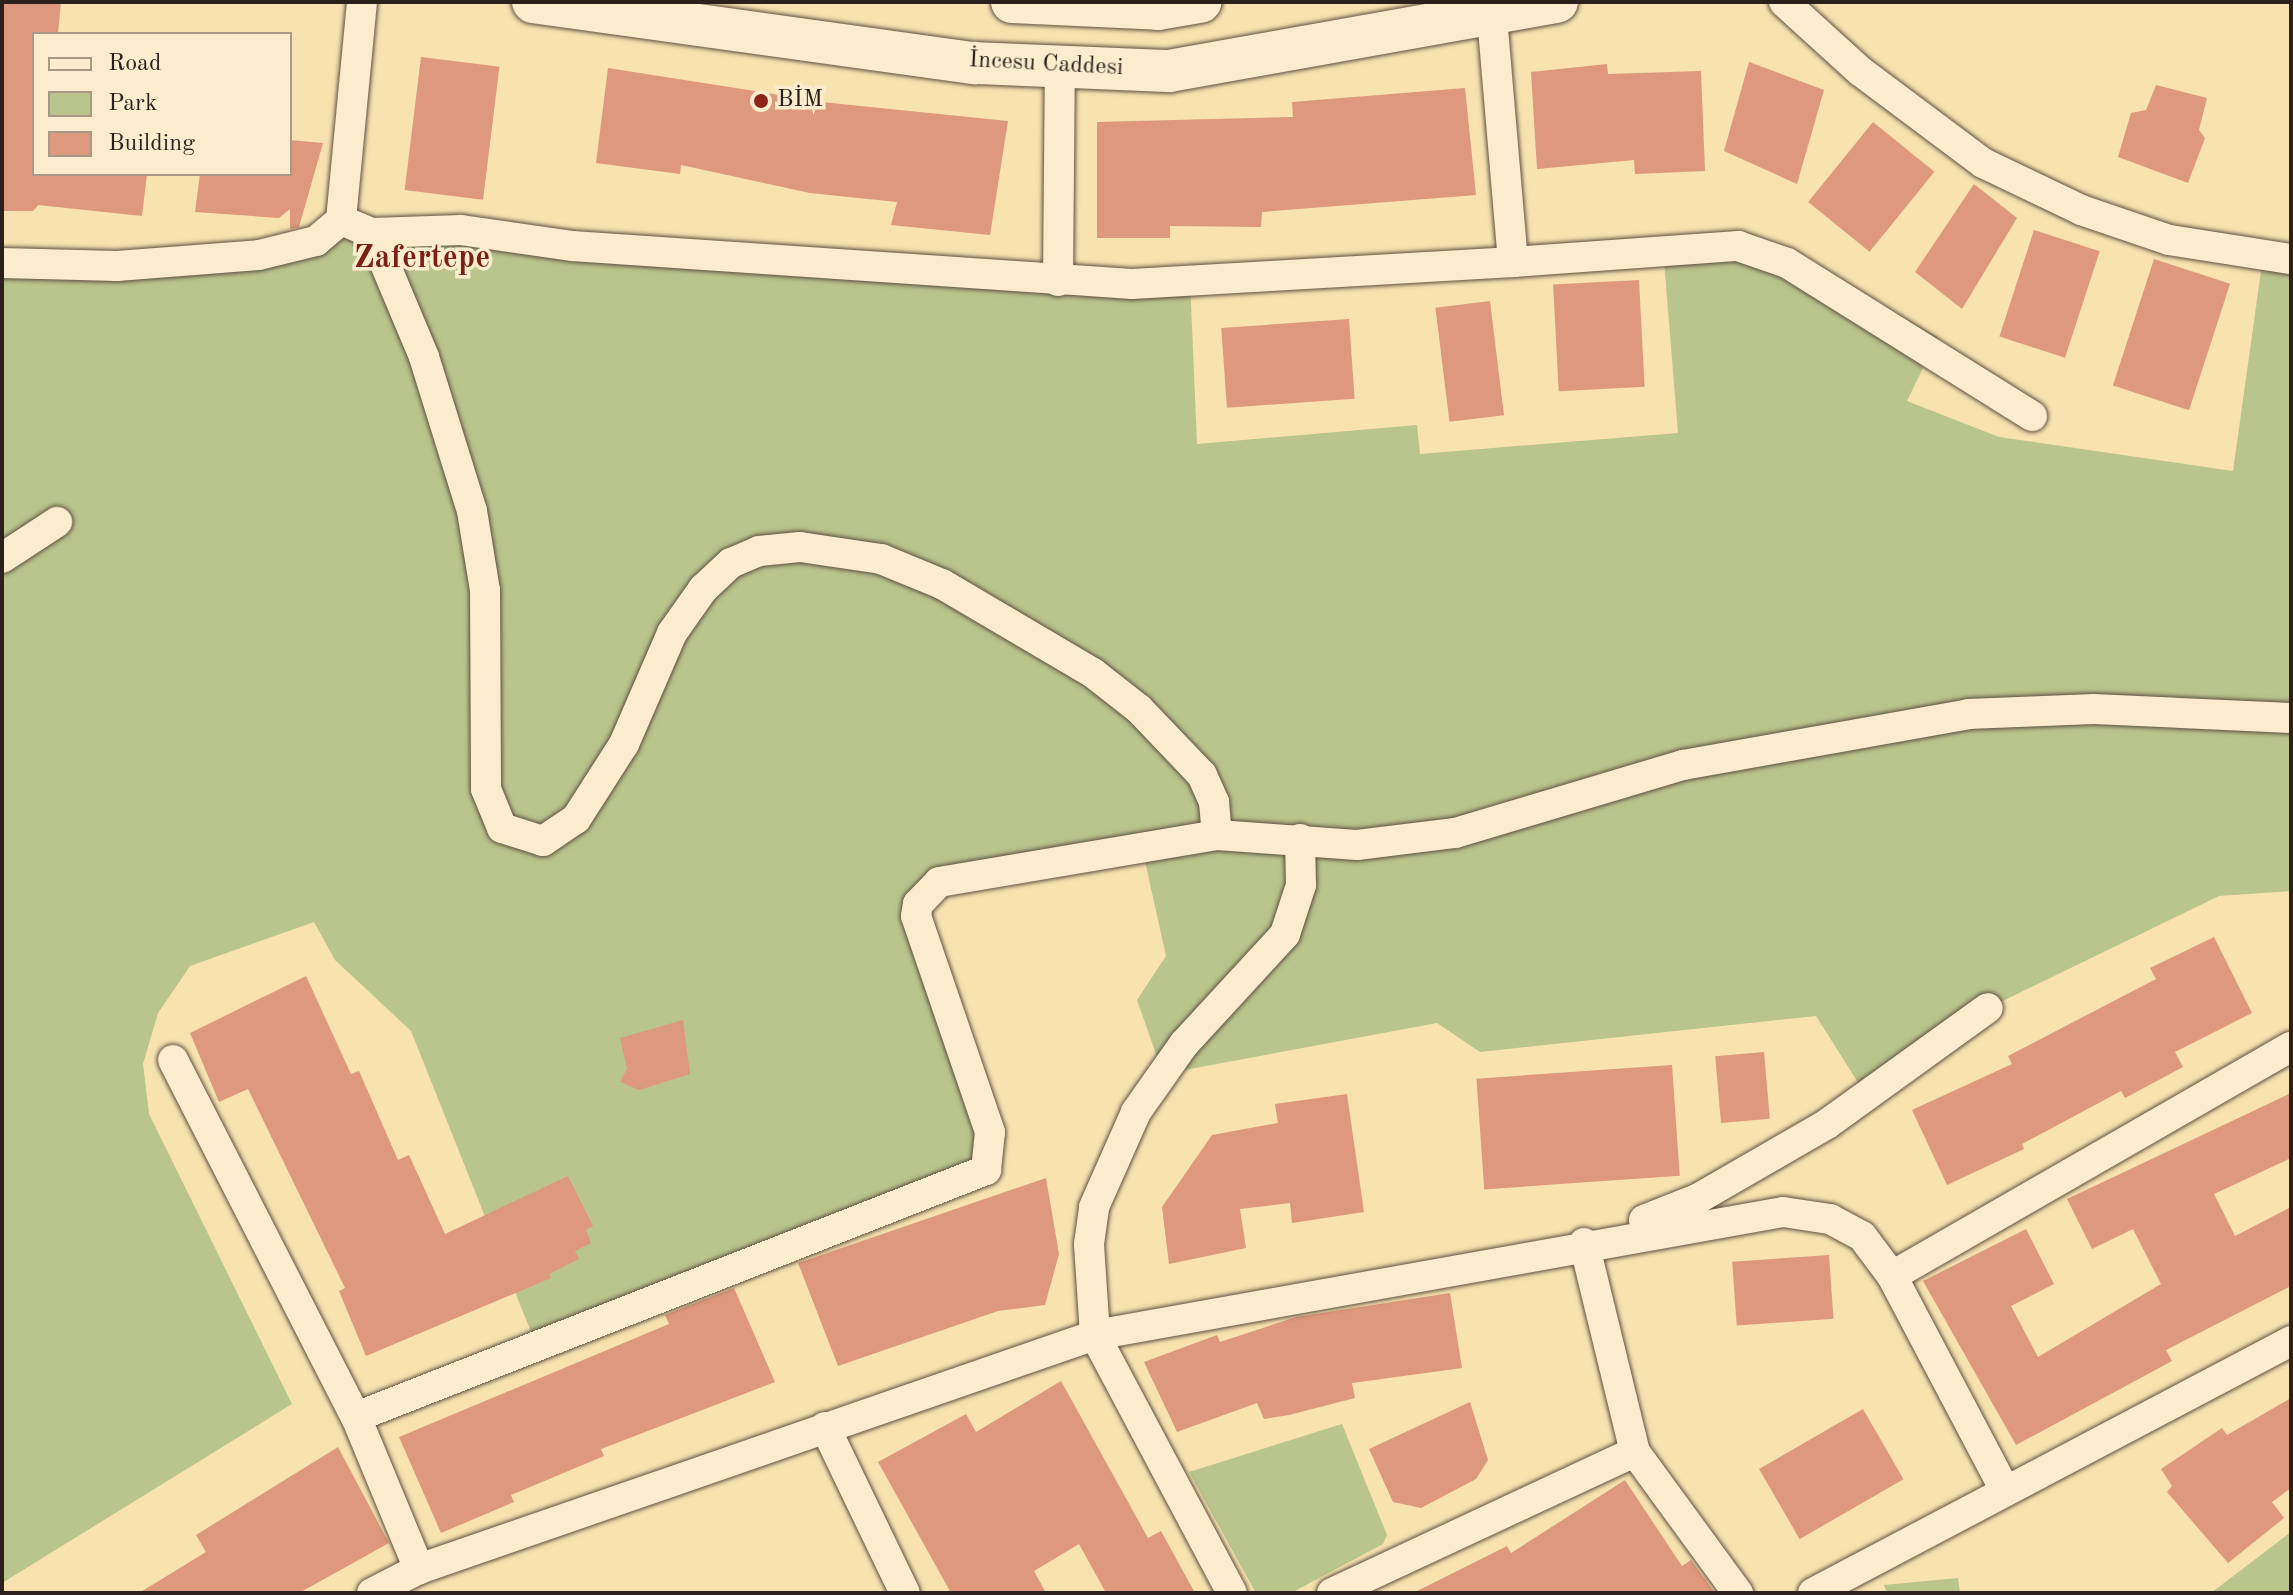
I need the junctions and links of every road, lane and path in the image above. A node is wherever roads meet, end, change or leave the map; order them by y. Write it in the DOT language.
graph roads {
  1 [pos="362,2"];
  2 [pos="533,2"];
  3 [pos="1012,2"];
  4 [pos="1200,2"];
  5 [pos="1557,2"];
  6 [pos="1784,2"];
  7 [pos="1492,15"];
  8 [pos="1060,69"];
  9 [pos="341,220"];
  10 [pos="372,233"];
  11 [pos="2291,259"];
  12 [pos="1513,262"];
  13 [pos="2,263"];
  14 [pos="1058,281"];
  15 [pos="2032,416"];
  16 [pos="57,522"];
  17 [pos="2,558"];
  18 [pos="2291,718"];
  19 [pos="1217,835"];
  20 [pos="1300,839"];
  21 [pos="1988,1008"];
  22 [pos="2291,1047"];
  23 [pos="173,1060"];
  24 [pos="1584,1243"];
  25 [pos="1892,1276"];
  26 [pos="1095,1335"];
  27 [pos="2291,1341"];
  28 [pos="356,1417"];
  29 [pos="825,1427"];
  30 [pos="1635,1452"];
  31 [pos="2005,1490"];
  32 [pos="419,1569"];
  33 [pos="382,1590"];
  34 [pos="905,1593"];
  35 [pos="1232,1593"];
  36 [pos="1332,1593"];
  37 [pos="1738,1593"];
  38 [pos="1813,1593"];
  1 -- 9 [label="street"];
  2 -- 8 [label="main road, İncesu Caddesi"];
  3 -- 4 [label="main road"];
  5 -- 7 [label="main road, İncesu Caddesi"];
  6 -- 11 [label="street"];
  7 -- 8 [label="main road, İncesu Caddesi"];
  7 -- 12 [label="street"];
  8 -- 14 [label="street"];
  9 -- 10 [label="street"];
  9 -- 13 [label="street"];
  10 -- 14 [label="street"];
  10 -- 19 [label="street"];
  12 -- 14 [label="street"];
  12 -- 15 [label="street"];
  16 -- 17 [label="street"];
  18 -- 20 [label="street"];
  19 -- 20 [label="street"];
  19 -- 28 [label="street"];
  20 -- 26 [label="street"];
  21 -- 24 [label="street"];
  22 -- 25 [label="street"];
  23 -- 28 [label="street"];
  24 -- 25 [label="street"];
  24 -- 26 [label="street"];
  24 -- 30 [label="street"];
  25 -- 31 [label="street"];
  26 -- 29 [label="street"];
  26 -- 35 [label="street"];
  27 -- 31 [label="street"];
  28 -- 32 [label="street"];
  29 -- 32 [label="street"];
  29 -- 34 [label="street"];
  30 -- 36 [label="street"];
  30 -- 37 [label="street"];
  31 -- 38 [label="street"];
  32 -- 33 [label="street"];
}
